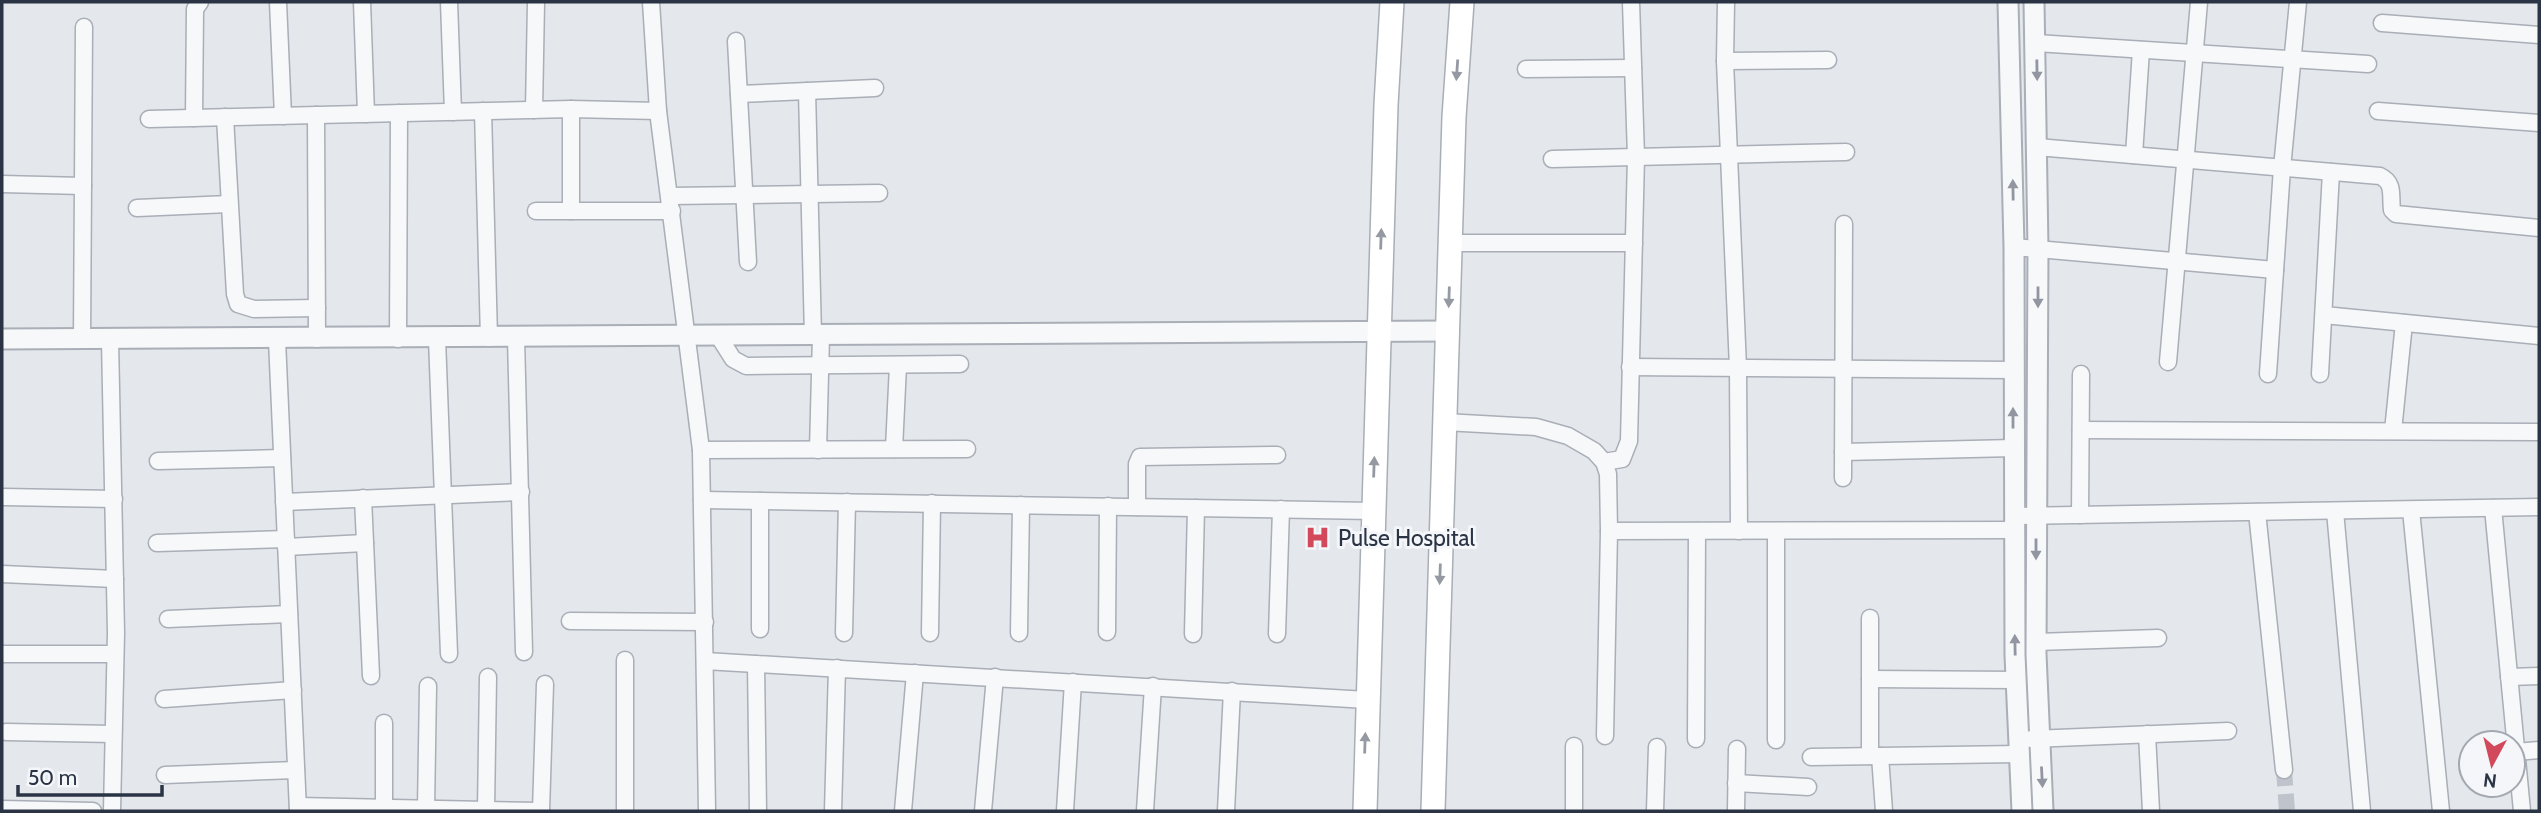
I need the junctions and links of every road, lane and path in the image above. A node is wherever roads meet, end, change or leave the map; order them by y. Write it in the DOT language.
graph roads {
  1 [pos="200,2"];
  2 [pos="278,2"];
  3 [pos="362,2"];
  4 [pos="449,2"];
  5 [pos="536,2"];
  6 [pos="651,2"];
  7 [pos="1392,2"];
  8 [pos="1462,2"];
  9 [pos="1631,2"];
  10 [pos="1726,2"];
  11 [pos="2008,2"];
  12 [pos="2034,2"];
  13 [pos="2199,2"];
  14 [pos="2298,2"];
  15 [pos="2382,23"];
  16 [pos="84,27"];
  17 [pos="2539,35"];
  18 [pos="736,41"];
  19 [pos="2036,43"];
  20 [pos="2141,50"];
  21 [pos="2194,54"];
  22 [pos="1828,60"];
  23 [pos="1725,61"];
  24 [pos="2293,61"];
  25 [pos="2368,64"];
  26 [pos="1633,68"];
  27 [pos="1527,69"];
  28 [pos="875,88"];
  29 [pos="807,91"];
  30 [pos="739,94"];
  31 [pos="571,109"];
  32 [pos="534,110"];
  33 [pos="483,111"];
  34 [pos="658,111"];
  35 [pos="2378,111"];
  36 [pos="453,112"];
  37 [pos="399,113"];
  38 [pos="366,114"];
  39 [pos="316,115"];
  40 [pos="283,116"];
  41 [pos="225,117"];
  42 [pos="194,118"];
  43 [pos="149,119"];
  44 [pos="2539,123"];
  45 [pos="2037,147"];
  46 [pos="1846,152"];
  47 [pos="1729,154"];
  48 [pos="2134,155"];
  49 [pos="1636,157"];
  50 [pos="1552,159"];
  51 [pos="2187,160"];
  52 [pos="2282,168"];
  53 [pos="2331,172"];
  54 [pos="2,184"];
  55 [pos="83,186"];
  56 [pos="879,193"];
  57 [pos="744,194"];
  58 [pos="807,194"];
  59 [pos="671,203"];
  60 [pos="229,204"];
  61 [pos="136,208"];
  62 [pos="536,211"];
  63 [pos="571,211"];
  64 [pos="1844,224"];
  65 [pos="2539,229"];
  66 [pos="1450,243"];
  67 [pos="1633,243"];
  68 [pos="2014,247"];
  69 [pos="2039,250"];
  70 [pos="748,262"];
  71 [pos="2177,262"];
  72 [pos="2275,270"];
  73 [pos="317,308"];
  74 [pos="2323,315"];
  75 [pos="2404,323"];
  76 [pos="1378,331"];
  77 [pos="1448,331"];
  78 [pos="689,336"];
  79 [pos="817,336"];
  80 [pos="2539,336"];
  81 [pos="719,337"];
  82 [pos="489,338"];
  83 [pos="516,338"];
  84 [pos="2,339"];
  85 [pos="82,339"];
  86 [pos="317,339"];
  87 [pos="398,339"];
  88 [pos="437,339"];
  89 [pos="277,340"];
  90 [pos="110,341"];
  91 [pos="2168,362"];
  92 [pos="960,364"];
  93 [pos="898,365"];
  94 [pos="820,366"];
  95 [pos="1630,367"];
  96 [pos="1738,368"];
  97 [pos="1841,369"];
  98 [pos="2013,370"];
  99 [pos="2081,374"];
  100 [pos="2268,374"];
  101 [pos="2320,374"];
  102 [pos="1445,422"];
  103 [pos="2081,430"];
  104 [pos="2393,431"];
  105 [pos="2539,432"];
  106 [pos="2014,448"];
  107 [pos="894,449"];
  108 [pos="967,449"];
  109 [pos="701,450"];
  110 [pos="818,450"];
  111 [pos="1843,452"];
  112 [pos="1277,455"];
  113 [pos="282,457"];
  114 [pos="158,461"];
  115 [pos="1604,462"];
  116 [pos="1843,478"];
  117 [pos="521,492"];
  118 [pos="441,495"];
  119 [pos="4,497"];
  120 [pos="363,498"];
  121 [pos="114,499"];
  122 [pos="702,500"];
  123 [pos="760,501"];
  124 [pos="284,502"];
  125 [pos="847,502"];
  126 [pos="932,503"];
  127 [pos="1021,505"];
  128 [pos="1108,506"];
  129 [pos="1138,507"];
  130 [pos="1196,508"];
  131 [pos="2493,508"];
  132 [pos="2539,508"];
  133 [pos="1281,509"];
  134 [pos="2412,509"];
  135 [pos="1373,510"];
  136 [pos="2335,511"];
  137 [pos="2257,512"];
  138 [pos="2080,515"];
  139 [pos="2037,516"];
  140 [pos="2014,523"];
  141 [pos="1609,531"];
  142 [pos="1697,531"];
  143 [pos="1738,531"];
  144 [pos="1776,531"];
  145 [pos="157,542"];
  146 [pos="286,543"];
  147 [pos="365,543"];
  148 [pos="2,574"];
  149 [pos="115,579"];
  150 [pos="289,614"];
  151 [pos="1870,618"];
  152 [pos="168,619"];
  153 [pos="570,621"];
  154 [pos="705,622"];
  155 [pos="760,629"];
  156 [pos="1107,632"];
  157 [pos="844,633"];
  158 [pos="930,633"];
  159 [pos="1019,633"];
  160 [pos="1194,634"];
  161 [pos="1277,634"];
  162 [pos="2158,638"];
  163 [pos="2036,642"];
  164 [pos="524,652"];
  165 [pos="4,654"];
  166 [pos="116,654"];
  167 [pos="449,654"];
  168 [pos="625,660"];
  169 [pos="705,661"];
  170 [pos="756,664"];
  171 [pos="836,668"];
  172 [pos="915,673"];
  173 [pos="371,676"];
  174 [pos="2539,676"];
  175 [pos="488,677"];
  176 [pos="995,677"];
  177 [pos="2508,677"];
  178 [pos="1870,679"];
  179 [pos="2016,680"];
  180 [pos="1073,682"];
  181 [pos="545,684"];
  182 [pos="428,686"];
  183 [pos="1153,686"];
  184 [pos="293,690"];
  185 [pos="1232,691"];
  186 [pos="164,699"];
  187 [pos="1367,700"];
  188 [pos="384,723"];
  189 [pos="2514,729"];
  190 [pos="2228,731"];
  191 [pos="6,732"];
  192 [pos="113,734"];
  193 [pos="2147,734"];
  194 [pos="1605,736"];
  195 [pos="2040,738"];
  196 [pos="1696,739"];
  197 [pos="1776,740"];
  198 [pos="1574,746"];
  199 [pos="1657,747"];
  200 [pos="2019,747"];
  201 [pos="1737,749"];
  202 [pos="1875,756"];
  203 [pos="1811,757"];
  204 [pos="296,770"];
  205 [pos="2284,770"];
  206 [pos="165,775"];
  207 [pos="1736,783"];
  208 [pos="1808,788"];
  209 [pos="384,808"];
  210 [pos="2,809"];
  211 [pos="298,809"];
  212 [pos="426,809"];
  213 [pos="409,810"];
  214 [pos="486,810"];
  215 [pos="93,811"];
  216 [pos="112,811"];
  217 [pos="539,811"];
  218 [pos="625,811"];
  219 [pos="708,811"];
  220 [pos="758,811"];
  221 [pos="833,811"];
  222 [pos="903,811"];
  223 [pos="983,811"];
  224 [pos="1065,811"];
  225 [pos="1145,811"];
  226 [pos="1226,811"];
  227 [pos="1365,811"];
  228 [pos="1433,811"];
  229 [pos="1574,811"];
  230 [pos="1655,811"];
  231 [pos="1736,811"];
  232 [pos="1884,811"];
  233 [pos="2022,811"];
  234 [pos="2043,811"];
  235 [pos="2151,811"];
  236 [pos="2362,811"];
  237 [pos="2441,811"];
  1 -- 42 [label="street"];
  2 -- 40 [label="street"];
  3 -- 38 [label="street"];
  4 -- 36 [label="street"];
  5 -- 32 [label="street"];
  6 -- 34 [label="street"];
  76 -- 7 [label="main road, one-way"];
  8 -- 66 [label="main road, one-way"];
  9 -- 26 [label="street"];
  10 -- 23 [label="street"];
  68 -- 11 [label="street, one-way"];
  12 -- 19 [label="street"];
  13 -- 21 [label="street"];
  14 -- 24 [label="street"];
  15 -- 17 [label="street"];
  16 -- 55 [label="street"];
  18 -- 30 [label="street"];
  19 -- 20 [label="street"];
  19 -- 45 [label="street, one-way"];
  20 -- 21 [label="street"];
  20 -- 48 [label="street"];
  21 -- 24 [label="street"];
  21 -- 51 [label="street"];
  22 -- 23 [label="street"];
  23 -- 47 [label="street"];
  24 -- 25 [label="street"];
  24 -- 52 [label="street"];
  26 -- 27 [label="street"];
  26 -- 49 [label="street"];
  28 -- 29 [label="street"];
  29 -- 30 [label="street"];
  29 -- 58 [label="street"];
  30 -- 57 [label="street"];
  31 -- 32 [label="street"];
  31 -- 34 [label="street"];
  31 -- 63 [label="street"];
  32 -- 33 [label="street"];
  33 -- 36 [label="street"];
  33 -- 82 [label="street"];
  34 -- 59 [label="street"];
  35 -- 44 [label="street"];
  36 -- 37 [label="street"];
  37 -- 38 [label="street"];
  37 -- 87 [label="street"];
  38 -- 39 [label="street"];
  39 -- 40 [label="street"];
  39 -- 73 [label="street"];
  40 -- 41 [label="street"];
  41 -- 42 [label="street"];
  41 -- 60 [label="street"];
  42 -- 43 [label="street"];
  45 -- 48 [label="street"];
  45 -- 69 [label="street"];
  46 -- 47 [label="street"];
  47 -- 49 [label="street"];
  47 -- 96 [label="street"];
  48 -- 51 [label="street"];
  49 -- 50 [label="street"];
  49 -- 67 [label="street"];
  51 -- 52 [label="street"];
  51 -- 71 [label="street"];
  52 -- 53 [label="street"];
  52 -- 72 [label="street"];
  53 -- 65 [label="street"];
  53 -- 74 [label="street"];
  54 -- 55 [label="street"];
  55 -- 85 [label="street"];
  56 -- 58 [label="street"];
  57 -- 58 [label="street"];
  57 -- 59 [label="street"];
  57 -- 70 [label="street"];
  58 -- 79 [label="street"];
  59 -- 63 [label="street"];
  59 -- 78 [label="street"];
  60 -- 61 [label="street"];
  60 -- 73 [label="street"];
  62 -- 63 [label="street"];
  64 -- 97 [label="street"];
  66 -- 67 [label="street"];
  66 -- 77 [label="main road, one-way"];
  67 -- 95 [label="street"];
  68 -- 69 [label="street"];
  68 -- 98 [label="street"];
  69 -- 71 [label="street"];
  69 -- 139 [label="street, one-way"];
  71 -- 72 [label="street"];
  71 -- 91 [label="street"];
  72 -- 100 [label="street"];
  73 -- 86 [label="street"];
  74 -- 75 [label="street"];
  74 -- 101 [label="street"];
  75 -- 80 [label="street"];
  75 -- 104 [label="street"];
  76 -- 77 [label="street"];
  76 -- 79 [label="street"];
  135 -- 76 [label="main road, one-way"];
  77 -- 102 [label="main road"];
  78 -- 81 [label="street"];
  78 -- 83 [label="street"];
  78 -- 109 [label="street"];
  79 -- 81 [label="street"];
  79 -- 94 [label="street"];
  81 -- 94 [label="street"];
  82 -- 83 [label="street"];
  82 -- 88 [label="street"];
  83 -- 117 [label="street"];
  84 -- 85 [label="street"];
  85 -- 90 [label="street"];
  86 -- 87 [label="street"];
  86 -- 89 [label="street"];
  87 -- 88 [label="street"];
  88 -- 118 [label="street"];
  89 -- 90 [label="street"];
  89 -- 113 [label="street"];
  90 -- 121 [label="street"];
  92 -- 93 [label="street"];
  93 -- 94 [label="street"];
  93 -- 107 [label="street"];
  94 -- 110 [label="street"];
  95 -- 96 [label="street"];
  95 -- 115 [label="street"];
  96 -- 97 [label="street"];
  96 -- 143 [label="street"];
  97 -- 98 [label="street"];
  97 -- 111 [label="street"];
  106 -- 98 [label="street, one-way"];
  99 -- 103 [label="street"];
  102 -- 115 [label="street"];
  102 -- 228 [label="main road, one-way"];
  103 -- 104 [label="street"];
  103 -- 138 [label="street"];
  104 -- 105 [label="street"];
  106 -- 111 [label="street"];
  106 -- 140 [label="street"];
  107 -- 108 [label="street"];
  107 -- 110 [label="street"];
  109 -- 110 [label="street"];
  109 -- 122 [label="street"];
  111 -- 116 [label="street"];
  112 -- 129 [label="street"];
  113 -- 114 [label="street"];
  113 -- 124 [label="street"];
  115 -- 141 [label="street"];
  117 -- 118 [label="street"];
  117 -- 164 [label="street"];
  118 -- 120 [label="street"];
  118 -- 167 [label="street"];
  119 -- 121 [label="street"];
  120 -- 124 [label="street"];
  120 -- 147 [label="street"];
  121 -- 149 [label="street"];
  122 -- 123 [label="street"];
  122 -- 154 [label="street"];
  123 -- 125 [label="street"];
  123 -- 155 [label="street"];
  124 -- 146 [label="street"];
  125 -- 126 [label="street"];
  125 -- 157 [label="street"];
  126 -- 127 [label="street"];
  126 -- 158 [label="street"];
  127 -- 128 [label="street"];
  127 -- 159 [label="street"];
  128 -- 129 [label="street"];
  128 -- 156 [label="street"];
  129 -- 130 [label="street"];
  130 -- 133 [label="street"];
  130 -- 160 [label="street"];
  131 -- 132 [label="street"];
  131 -- 134 [label="street"];
  131 -- 177 [label="street"];
  133 -- 135 [label="street"];
  133 -- 161 [label="street"];
  134 -- 136 [label="street"];
  134 -- 237 [label="street"];
  135 -- 187 [label="main road"];
  136 -- 137 [label="street"];
  136 -- 236 [label="street"];
  137 -- 138 [label="street"];
  137 -- 205 [label="street"];
  138 -- 139 [label="street"];
  139 -- 140 [label="street"];
  139 -- 163 [label="street, one-way"];
  140 -- 144 [label="street"];
  179 -- 140 [label="street, one-way"];
  141 -- 142 [label="street"];
  141 -- 194 [label="street"];
  142 -- 143 [label="street"];
  142 -- 196 [label="street"];
  143 -- 144 [label="street"];
  144 -- 197 [label="street"];
  145 -- 146 [label="street"];
  146 -- 147 [label="street"];
  146 -- 150 [label="street"];
  147 -- 173 [label="street"];
  148 -- 149 [label="street"];
  149 -- 166 [label="street"];
  150 -- 152 [label="street"];
  150 -- 184 [label="street"];
  151 -- 178 [label="street"];
  153 -- 154 [label="street"];
  154 -- 169 [label="street"];
  162 -- 163 [label="street"];
  163 -- 195 [label="street"];
  165 -- 166 [label="street"];
  166 -- 192 [label="street"];
  168 -- 218 [label="street"];
  169 -- 170 [label="street"];
  169 -- 219 [label="street"];
  170 -- 171 [label="street"];
  170 -- 220 [label="street"];
  171 -- 172 [label="street"];
  171 -- 221 [label="street"];
  172 -- 176 [label="street"];
  172 -- 222 [label="street"];
  174 -- 177 [label="street"];
  175 -- 214 [label="street"];
  176 -- 180 [label="street"];
  176 -- 223 [label="street"];
  177 -- 189 [label="street"];
  178 -- 179 [label="street"];
  178 -- 202 [label="street"];
  179 -- 200 [label="street"];
  180 -- 183 [label="street"];
  180 -- 224 [label="street"];
  181 -- 217 [label="street"];
  182 -- 212 [label="street"];
  183 -- 185 [label="street"];
  183 -- 225 [label="street"];
  184 -- 186 [label="street"];
  184 -- 204 [label="street"];
  185 -- 187 [label="street"];
  185 -- 226 [label="street"];
  227 -- 187 [label="main road, one-way"];
  188 -- 209 [label="street"];
  190 -- 193 [label="street"];
  191 -- 192 [label="street"];
  192 -- 216 [label="street"];
  193 -- 195 [label="street"];
  193 -- 235 [label="street"];
  195 -- 200 [label="street"];
  195 -- 234 [label="street, one-way"];
  198 -- 229 [label="street"];
  199 -- 230 [label="street"];
  200 -- 202 [label="street"];
  200 -- 233 [label="street"];
  201 -- 207 [label="street"];
  202 -- 203 [label="street"];
  202 -- 232 [label="street"];
  204 -- 206 [label="street"];
  204 -- 211 [label="street"];
  207 -- 208 [label="street"];
  207 -- 231 [label="street"];
  209 -- 211 [label="street"];
  209 -- 213 [label="street"];
  210 -- 215 [label="street"];
  212 -- 213 [label="street"];
  212 -- 214 [label="street"];
  214 -- 217 [label="street"];
}
